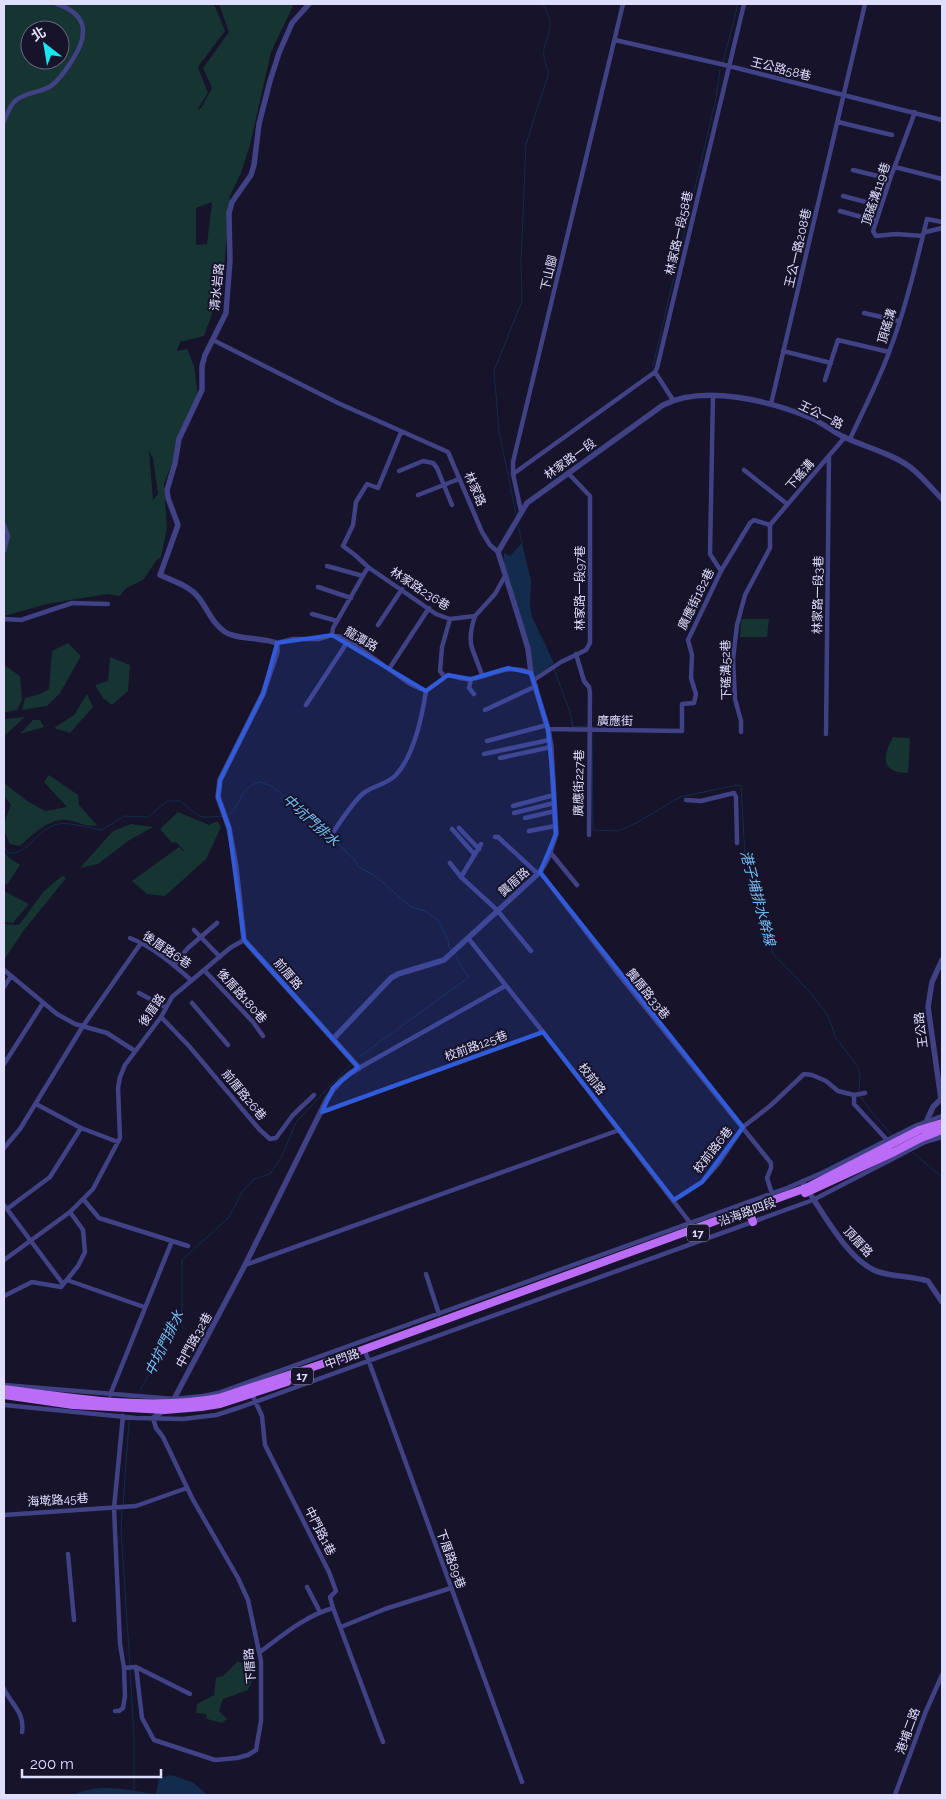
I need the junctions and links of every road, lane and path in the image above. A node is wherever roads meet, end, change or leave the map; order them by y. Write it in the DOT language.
graph roads {
  1 [pos="57,4"];
  2 [pos="309,4"];
  3 [pos="623,4"];
  4 [pos="744,4"];
  5 [pos="865,4"];
  6 [pos="615,40"];
  7 [pos="729,66"];
  8 [pos="844,96"];
  9 [pos="915,112"];
  10 [pos="942,120"];
  11 [pos="4,121"];
  12 [pos="838,122"];
  13 [pos="892,135"];
  14 [pos="895,168"];
  15 [pos="852,170"];
  16 [pos="890,179"];
  17 [pos="942,179"];
  18 [pos="844,196"];
  19 [pos="881,206"];
  20 [pos="840,211"];
  21 [pos="876,221"];
  22 [pos="942,222"];
  23 [pos="942,228"];
  24 [pos="924,234"];
  25 [pos="864,313"];
  26 [pos="899,321"];
  27 [pos="213,340"];
  28 [pos="783,351"];
  29 [pos="889,352"];
  30 [pos="831,363"];
  31 [pos="655,372"];
  32 [pos="825,380"];
  33 [pos="713,395"];
  34 [pos="673,400"];
  35 [pos="771,404"];
  36 [pos="401,432"];
  37 [pos="847,438"];
  38 [pos="829,456"];
  39 [pos="744,470"];
  40 [pos="398,471"];
  41 [pos="568,473"];
  42 [pos="513,474"];
  43 [pos="459,479"];
  44 [pos="443,485"];
  45 [pos="418,495"];
  46 [pos="942,499"];
  47 [pos="452,504"];
  48 [pos="787,504"];
  49 [pos="522,510"];
  50 [pos="4,525"];
  51 [pos="770,525"];
  52 [pos="4,551"];
  53 [pos="498,552"];
  54 [pos="327,566"];
  55 [pos="368,568"];
  56 [pos="721,571"];
  57 [pos="160,575"];
  58 [pos="363,576"];
  59 [pos="505,576"];
  60 [pos="318,587"];
  61 [pos="402,589"];
  62 [pos="351,598"];
  63 [pos="108,604"];
  64 [pos="429,608"];
  65 [pos="312,614"];
  66 [pos="475,616"];
  67 [pos="4,619"];
  68 [pos="450,619"];
  69 [pos="337,621"];
  70 [pos="378,625"];
  71 [pos="332,635"];
  72 [pos="348,642"];
  73 [pos="277,643"];
  74 [pos="576,654"];
  75 [pos="390,669"];
  76 [pos="530,673"];
  77 [pos="482,675"];
  78 [pos="444,676"];
  79 [pos="471,679"];
  80 [pos="534,680"];
  81 [pos="536,686"];
  82 [pos="426,691"];
  83 [pos="474,694"];
  84 [pos="306,706"];
  85 [pos="485,710"];
  86 [pos="547,727"];
  87 [pos="592,730"];
  88 [pos="682,731"];
  89 [pos="741,732"];
  90 [pos="826,734"];
  91 [pos="550,740"];
  92 [pos="487,741"];
  93 [pos="551,747"];
  94 [pos="484,754"];
  95 [pos="500,758"];
  96 [pos="553,781"];
  97 [pos="554,795"];
  98 [pos="686,800"];
  99 [pos="554,803"];
  100 [pos="513,806"];
  101 [pos="555,811"];
  102 [pos="514,812"];
  103 [pos="525,818"];
  104 [pos="555,826"];
  105 [pos="459,828"];
  106 [pos="452,829"];
  107 [pos="334,831"];
  108 [pos="529,831"];
  109 [pos="588,835"];
  110 [pos="495,836"];
  111 [pos="737,844"];
  112 [pos="550,852"];
  113 [pos="475,855"];
  114 [pos="450,863"];
  115 [pos="539,873"];
  116 [pos="461,877"];
  117 [pos="576,885"];
  118 [pos="498,910"];
  119 [pos="217,923"];
  120 [pos="194,930"];
  121 [pos="202,936"];
  122 [pos="130,938"];
  123 [pos="468,938"];
  124 [pos="244,940"];
  125 [pos="141,942"];
  126 [pos="531,951"];
  127 [pos="220,957"];
  128 [pos="942,960"];
  129 [pos="174,965"];
  130 [pos="4,970"];
  131 [pos="204,970"];
  132 [pos="11,976"];
  133 [pos="191,980"];
  134 [pos="505,986"];
  135 [pos="4,987"];
  136 [pos="139,993"];
  137 [pos="43,1003"];
  138 [pos="192,1003"];
  139 [pos="165,1007"];
  140 [pos="160,1017"];
  141 [pos="83,1026"];
  142 [pos="543,1032"];
  143 [pos="263,1036"];
  144 [pos="334,1038"];
  145 [pos="228,1044"];
  146 [pos="135,1051"];
  147 [pos="4,1064"];
  148 [pos="359,1068"];
  149 [pos="864,1093"];
  150 [pos="314,1095"];
  151 [pos="854,1095"];
  152 [pos="941,1099"];
  153 [pos="36,1104"];
  154 [pos="322,1112"];
  155 [pos="942,1116"];
  156 [pos="942,1123"];
  157 [pos="82,1128"];
  158 [pos="743,1128"];
  159 [pos="619,1130"];
  160 [pos="930,1130"];
  161 [pos="942,1130"];
  162 [pos="942,1137"];
  163 [pos="118,1142"];
  164 [pos="899,1145"];
  165 [pos="4,1148"];
  166 [pos="806,1187"];
  167 [pos="772,1194"];
  168 [pos="84,1200"];
  169 [pos="674,1200"];
  170 [pos="814,1200"];
  171 [pos="5,1207"];
  172 [pos="70,1212"];
  173 [pos="750,1214"];
  174 [pos="753,1222"];
  175 [pos="695,1228"];
  176 [pos="30,1241"];
  177 [pos="172,1241"];
  178 [pos="188,1246"];
  179 [pos="4,1260"];
  180 [pos="245,1265"];
  181 [pos="587,1272"];
  182 [pos="426,1274"];
  183 [pos="65,1282"];
  184 [pos="557,1282"];
  185 [pos="4,1296"];
  186 [pos="942,1302"];
  187 [pos="144,1307"];
  188 [pos="439,1314"];
  189 [pos="421,1331"];
  190 [pos="365,1351"];
  191 [pos="4,1385"];
  192 [pos="4,1389"];
  193 [pos="250,1389"];
  194 [pos="4,1395"];
  195 [pos="109,1397"];
  196 [pos="255,1402"];
  197 [pos="170,1404"];
  198 [pos="4,1405"];
  199 [pos="123,1416"];
  200 [pos="153,1418"];
  201 [pos="187,1488"];
  202 [pos="115,1508"];
  203 [pos="4,1515"];
  204 [pos="68,1554"];
  205 [pos="307,1587"];
  206 [pos="451,1588"];
  207 [pos="333,1608"];
  208 [pos="320,1612"];
  209 [pos="74,1620"];
  210 [pos="341,1627"];
  211 [pos="260,1652"];
  212 [pos="135,1667"];
  213 [pos="124,1668"];
  214 [pos="942,1675"];
  215 [pos="4,1689"];
  216 [pos="190,1694"];
  217 [pos="115,1711"];
  218 [pos="22,1732"];
  219 [pos="383,1742"];
  220 [pos="522,1782"];
  221 [pos="895,1795"];
  1 -- 11 [label="street"];
  2 -- 27 [label="street, 清水岩路"];
  3 -- 6 [label="street"];
  4 -- 7 [label="street, 林家路一段58巷"];
  5 -- 8 [label="street, 王公一路208巷"];
  6 -- 7 [label="street, 王公路58巷"];
  6 -- 42 [label="street, 下山腳"];
  7 -- 8 [label="street, 王公路58巷"];
  7 -- 31 [label="street, 林家路一段58巷"];
  8 -- 9 [label="street, 王公路58巷"];
  8 -- 12 [label="street, 王公一路208巷"];
  9 -- 10 [label="street, 王公路58巷"];
  9 -- 14 [label="street, 頂磘溝119巷"];
  12 -- 13 [label="street"];
  12 -- 28 [label="street, 王公一路208巷"];
  14 -- 16 [label="street, 頂磘溝119巷"];
  14 -- 17 [label="street"];
  15 -- 16 [label="street"];
  16 -- 19 [label="street, 頂磘溝119巷"];
  18 -- 19 [label="street"];
  19 -- 21 [label="street, 頂磘溝119巷"];
  20 -- 21 [label="street"];
  21 -- 24 [label="street, 頂磘溝119巷"];
  22 -- 24 [label="street"];
  23 -- 24 [label="street"];
  24 -- 26 [label="street, 頂磘溝"];
  25 -- 26 [label="street"];
  26 -- 29 [label="street, 頂磘溝"];
  27 -- 36 [label="street, 林家路"];
  27 -- 57 [label="street, 清水岩路"];
  28 -- 30 [label="street"];
  28 -- 35 [label="street, 王公一路208巷"];
  29 -- 30 [label="street"];
  29 -- 37 [label="street, 頂磘溝"];
  30 -- 32 [label="street"];
  31 -- 34 [label="street"];
  31 -- 42 [label="street"];
  33 -- 34 [label="street, 王公一路"];
  33 -- 35 [label="street, 王公一路"];
  33 -- 56 [label="street"];
  34 -- 41 [label="street, 林家路一段"];
  35 -- 37 [label="street, 王公一路"];
  36 -- 43 [label="street, 林家路"];
  36 -- 55 [label="street, 林家路236巷"];
  37 -- 38 [label="street, 下磘溝"];
  37 -- 46 [label="street, 王公一路"];
  38 -- 48 [label="street, 下磘溝"];
  38 -- 90 [label="street, 林家路一段3巷"];
  39 -- 48 [label="street"];
  40 -- 44 [label="street"];
  41 -- 49 [label="street, 林家路一段"];
  41 -- 74 [label="street, 林家路一段97巷"];
  42 -- 49 [label="street, 下山腳"];
  43 -- 44 [label="street"];
  43 -- 53 [label="street, 林家路"];
  44 -- 45 [label="street"];
  44 -- 47 [label="street"];
  48 -- 51 [label="street, 下磘溝"];
  49 -- 53 [label="street, 林家路一段"];
  50 -- 52 [label="street"];
  51 -- 56 [label="street, 廣應街182巷"];
  51 -- 89 [label="street, 下磘溝52巷"];
  53 -- 59 [label="street, 林家路"];
  54 -- 58 [label="street"];
  55 -- 58 [label="street"];
  55 -- 61 [label="street, 林家路236巷"];
  56 -- 88 [label="street, 廣應街182巷"];
  57 -- 73 [label="street, 龍潭路"];
  58 -- 62 [label="street"];
  59 -- 66 [label="street"];
  59 -- 76 [label="street, 林家路"];
  60 -- 62 [label="street"];
  61 -- 64 [label="street, 林家路236巷"];
  61 -- 70 [label="street"];
  62 -- 69 [label="street"];
  63 -- 67 [label="street"];
  64 -- 68 [label="street, 林家路236巷"];
  64 -- 75 [label="street"];
  65 -- 69 [label="street"];
  66 -- 68 [label="street, 林家路236巷"];
  66 -- 77 [label="street"];
  68 -- 78 [label="street"];
  69 -- 71 [label="street"];
  71 -- 72 [label="street, 龍潭路"];
  71 -- 73 [label="street, 龍潭路"];
  72 -- 75 [label="street, 龍潭路"];
  72 -- 84 [label="street"];
  73 -- 124 [label="street"];
  74 -- 80 [label="street, 林家路一段97巷"];
  74 -- 87 [label="street, 廣應街227巷"];
  75 -- 82 [label="street, 龍潭路"];
  76 -- 77 [label="street"];
  76 -- 80 [label="street, 林家路"];
  77 -- 79 [label="street"];
  78 -- 79 [label="street"];
  78 -- 82 [label="street"];
  79 -- 83 [label="street"];
  80 -- 81 [label="street, 林家路"];
  81 -- 85 [label="street"];
  81 -- 86 [label="street, 林家路"];
  82 -- 107 [label="street"];
  86 -- 87 [label="street, 廣應街"];
  86 -- 91 [label="street, 林家路"];
  86 -- 92 [label="street, 廣應街"];
  87 -- 88 [label="street, 廣應街"];
  87 -- 109 [label="street, 廣應街227巷"];
  91 -- 93 [label="street, 林家路"];
  91 -- 94 [label="street"];
  93 -- 95 [label="street"];
  93 -- 96 [label="street, 林家路"];
  96 -- 97 [label="street, 龔厝路"];
  97 -- 99 [label="street, 龔厝路"];
  97 -- 100 [label="street"];
  98 -- 111 [label="street"];
  99 -- 101 [label="street, 龔厝路"];
  99 -- 102 [label="street"];
  101 -- 103 [label="street"];
  101 -- 104 [label="street, 龔厝路"];
  104 -- 108 [label="street"];
  104 -- 112 [label="street, 龔厝路"];
  105 -- 113 [label="street"];
  106 -- 113 [label="street"];
  110 -- 115 [label="street, 龔厝路33巷"];
  112 -- 115 [label="street, 龔厝路"];
  112 -- 117 [label="street"];
  113 -- 116 [label="street"];
  114 -- 116 [label="street"];
  115 -- 118 [label="street, 龔厝路"];
  115 -- 158 [label="street, 龔厝路33巷"];
  116 -- 118 [label="street"];
  118 -- 123 [label="street, 龔厝路"];
  118 -- 126 [label="street"];
  119 -- 121 [label="street"];
  120 -- 121 [label="street"];
  121 -- 127 [label="street"];
  121 -- 129 [label="street"];
  122 -- 125 [label="street, 後厝路6巷"];
  123 -- 134 [label="street, 校前路"];
  123 -- 144 [label="street, 龔厝路"];
  124 -- 127 [label="street, 後厝路"];
  124 -- 144 [label="street, 前厝路"];
  125 -- 129 [label="street, 後厝路6巷"];
  125 -- 141 [label="street"];
  127 -- 131 [label="street, 後厝路"];
  128 -- 152 [label="street, 王公路"];
  129 -- 133 [label="street, 後厝路6巷"];
  130 -- 132 [label="street"];
  131 -- 133 [label="street, 後厝路"];
  131 -- 143 [label="street, 後厝路180巷"];
  132 -- 135 [label="street"];
  132 -- 137 [label="street"];
  133 -- 139 [label="street, 後厝路"];
  134 -- 142 [label="street, 校前路"];
  134 -- 148 [label="street"];
  136 -- 139 [label="street"];
  137 -- 141 [label="street"];
  137 -- 147 [label="street"];
  138 -- 145 [label="street"];
  139 -- 140 [label="street, 後厝路"];
  140 -- 146 [label="street, 後厝路"];
  140 -- 150 [label="street, 前厝路26巷"];
  141 -- 146 [label="street"];
  141 -- 153 [label="street"];
  142 -- 154 [label="street, 校前路125巷"];
  142 -- 159 [label="street, 校前路"];
  144 -- 148 [label="street, 前厝路"];
  146 -- 163 [label="street, 後厝路"];
  148 -- 154 [label="street"];
  149 -- 151 [label="street"];
  151 -- 158 [label="street, 校前路6巷"];
  151 -- 164 [label="street"];
  152 -- 160 [label="street"];
  153 -- 157 [label="street"];
  153 -- 165 [label="street"];
  154 -- 180 [label="street"];
  155 -- 160 [label="street, 沿海路四段"];
  156 -- 160 [label="main road, 沿海路四段 / 17"];
  157 -- 163 [label="street"];
  157 -- 171 [label="street"];
  158 -- 167 [label="street, 龔厝路33巷"];
  158 -- 169 [label="street, 校前路6巷"];
  159 -- 169 [label="street, 校前路"];
  159 -- 180 [label="street"];
  160 -- 161 [label="main road, 沿海路四段 / 17"];
  160 -- 162 [label="street, 沿海路四段"];
  160 -- 164 [label="main road, 17"];
  160 -- 164 [label="street, 沿海路四段"];
  163 -- 168 [label="street"];
  164 -- 166 [label="main road, 沿海路四段 / 17"];
  164 -- 170 [label="street, 沿海路四段"];
  166 -- 167 [label="street, 沿海路四段"];
  166 -- 170 [label="street, 頂厝路"];
  166 -- 173 [label="main road, 沿海路四段 / 17"];
  166 -- 175 [label="main road, 沿海路四段 / 17"];
  167 -- 175 [label="street, 沿海路四段"];
  168 -- 172 [label="street"];
  168 -- 177 [label="street"];
  169 -- 175 [label="street, 校前路"];
  170 -- 174 [label="street, 沿海路四段"];
  170 -- 186 [label="street, 頂厝路"];
  171 -- 176 [label="street"];
  172 -- 176 [label="street"];
  172 -- 183 [label="street"];
  173 -- 174 [label="main road"];
  173 -- 175 [label="main road, 沿海路四段 / 17"];
  174 -- 181 [label="street, 沿海路四段"];
  175 -- 181 [label="main road, 沿海路四段 / 17"];
  175 -- 181 [label="street, 沿海路四段"];
  176 -- 179 [label="street"];
  176 -- 183 [label="street"];
  177 -- 178 [label="street"];
  177 -- 187 [label="street"];
  180 -- 197 [label="street, 中門路32巷"];
  181 -- 184 [label="main road, 中門路 / 17"];
  181 -- 184 [label="street, 中門路"];
  182 -- 188 [label="street"];
  183 -- 185 [label="street"];
  183 -- 187 [label="street"];
  184 -- 188 [label="street, 中門路"];
  184 -- 189 [label="main road, 中門路 / 17"];
  187 -- 195 [label="street"];
  188 -- 189 [label="street, 中門路"];
  189 -- 190 [label="main road, 中門路 / 17"];
  190 -- 193 [label="main road, 中門路 / 17"];
  190 -- 193 [label="street, 中門路"];
  190 -- 196 [label="street, 中門路"];
  190 -- 206 [label="street, 下厝路89巷"];
  191 -- 195 [label="street, 中門路"];
  192 -- 195 [label="main road, 中門路 / 17"];
  193 -- 196 [label="street, 中門路1巷"];
  193 -- 197 [label="street, 中門路"];
  193 -- 197 [label="main road, 中門路 / 17"];
  194 -- 197 [label="main road, 中門路 / 17"];
  195 -- 197 [label="main road, 中門路 / 17"];
  196 -- 200 [label="street, 中門路"];
  196 -- 207 [label="street, 中門路1巷"];
  197 -- 200 [label="street, 中門路32巷"];
  198 -- 199 [label="street, 中門路"];
  199 -- 200 [label="street, 中門路"];
  199 -- 202 [label="street"];
  200 -- 201 [label="street, 下厝路"];
  201 -- 202 [label="street, 海墘路45巷"];
  201 -- 211 [label="street, 下厝路"];
  202 -- 203 [label="street, 海墘路45巷"];
  202 -- 213 [label="street"];
  204 -- 209 [label="street"];
  205 -- 208 [label="street"];
  206 -- 210 [label="street"];
  206 -- 220 [label="street, 下厝路89巷"];
  207 -- 208 [label="street"];
  207 -- 210 [label="street"];
  208 -- 211 [label="street"];
  210 -- 219 [label="street"];
  211 -- 212 [label="street, 下厝路"];
  212 -- 213 [label="street"];
  212 -- 216 [label="street"];
  213 -- 217 [label="street"];
  214 -- 221 [label="street, 港埔二路"];
  215 -- 218 [label="street"];
}
